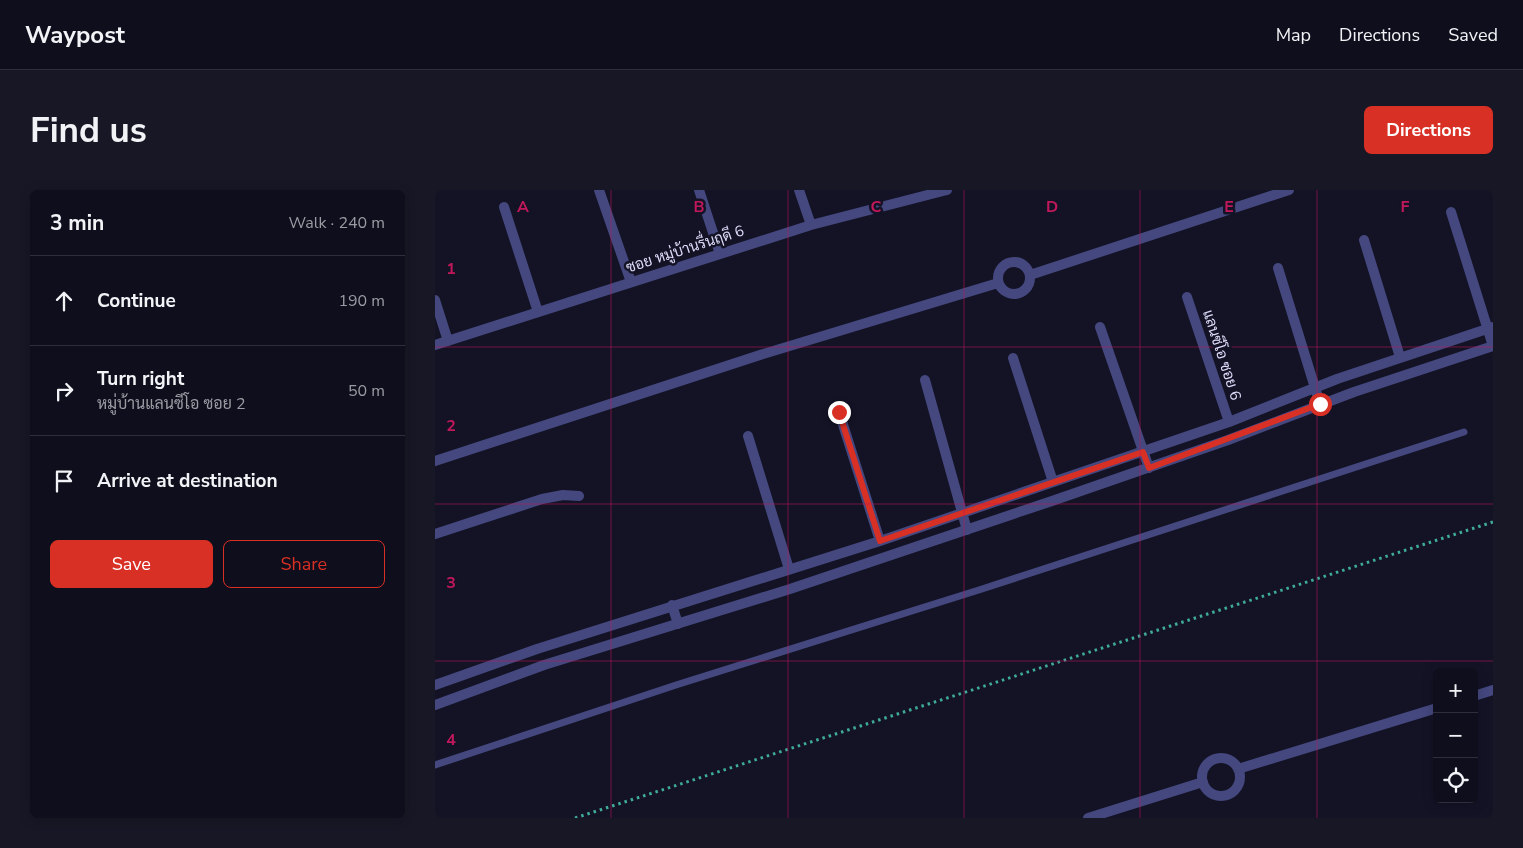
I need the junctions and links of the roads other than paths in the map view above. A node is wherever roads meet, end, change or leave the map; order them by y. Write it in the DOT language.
graph roads {
  1 [pos="599,190"];
  2 [pos="699,190"];
  3 [pos="799,190"];
  4 [pos="1289,190"];
  5 [pos="940,191"];
  6 [pos="504,207"];
  7 [pos="1451,212"];
  8 [pos="811,225"];
  9 [pos="1364,240"];
  10 [pos="720,254"];
  11 [pos="1278,268"];
  12 [pos="1030,274"];
  13 [pos="631,282"];
  14 [pos="998,283"];
  15 [pos="1187,297"];
  16 [pos="435,300"];
  17 [pos="538,312"];
  18 [pos="1100,328"];
  19 [pos="1490,328"];
  20 [pos="448,340"];
  21 [pos="435,345"];
  22 [pos="1493,346"];
  23 [pos="1400,357"];
  24 [pos="1013,358"];
  25 [pos="925,380"];
  26 [pos="1315,387"];
  27 [pos="1320,404"];
  28 [pos="839,412"];
  29 [pos="1229,422"];
  30 [pos="1464,432"];
  31 [pos="748,436"];
  32 [pos="1143,452"];
  33 [pos="435,461"];
  34 [pos="1149,468"];
  35 [pos="1053,482"];
  36 [pos="579,496"];
  37 [pos="963,513"];
  38 [pos="967,530"];
  39 [pos="435,534"];
  40 [pos="880,541"];
  41 [pos="789,569"];
  42 [pos="672,605"];
  43 [pos="678,624"];
  44 [pos="436,685"];
  45 [pos="1493,690"];
  46 [pos="1478,695"];
  47 [pos="440,703"];
  48 [pos="1433,709"];
  49 [pos="435,765"];
  50 [pos="1238,769"];
  51 [pos="1203,782"];
  52 [pos="1088,818"];
  1 -- 13 [label="street"];
  2 -- 10 [label="street"];
  3 -- 8 [label="street"];
  4 -- 12 [label="street"];
  5 -- 8 [label="street, ซอย หมู่บ้านรื่นฤดี 6"];
  6 -- 17 [label="street"];
  7 -- 19 [label="street"];
  8 -- 10 [label="street, ซอย หมู่บ้านรื่นฤดี 6"];
  9 -- 23 [label="street"];
  10 -- 13 [label="street, ซอย หมู่บ้านรื่นฤดี 6"];
  11 -- 26 [label="street"];
  12 -- 14 [label="street"];
  12 -- 14 [label="street"];
  13 -- 17 [label="street, ซอย หมู่บ้านรื่นฤดี 6"];
  14 -- 33 [label="street"];
  15 -- 29 [label="street, แลนซีโอ ซอย 6"];
  16 -- 20 [label="street"];
  17 -- 20 [label="street, ซอย หมู่บ้านรื่นฤดี 6"];
  18 -- 32 [label="street"];
  19 -- 22 [label="street"];
  19 -- 23 [label="street"];
  20 -- 21 [label="street, ซอย หมู่บ้านรื่นฤดี 6"];
  22 -- 27 [label="street"];
  23 -- 26 [label="street"];
  24 -- 35 [label="street"];
  25 -- 37 [label="street"];
  26 -- 27 [label="street"];
  26 -- 29 [label="street"];
  27 -- 34 [label="street"];
  28 -- 40 [label="street"];
  29 -- 32 [label="street"];
  30 -- 49 [label="lane"];
  31 -- 41 [label="street"];
  32 -- 34 [label="street"];
  32 -- 35 [label="street"];
  34 -- 38 [label="street"];
  35 -- 37 [label="street"];
  36 -- 39 [label="street"];
  37 -- 38 [label="street"];
  37 -- 40 [label="street"];
  38 -- 43 [label="street"];
  40 -- 41 [label="street"];
  41 -- 42 [label="street"];
  42 -- 43 [label="street"];
  42 -- 44 [label="street"];
  43 -- 47 [label="street"];
  44 -- 47 [label="street"];
  45 -- 46 [label="street"];
  48 -- 50 [label="street"];
  50 -- 51 [label="street"];
  50 -- 51 [label="street"];
  51 -- 52 [label="street"];
}
